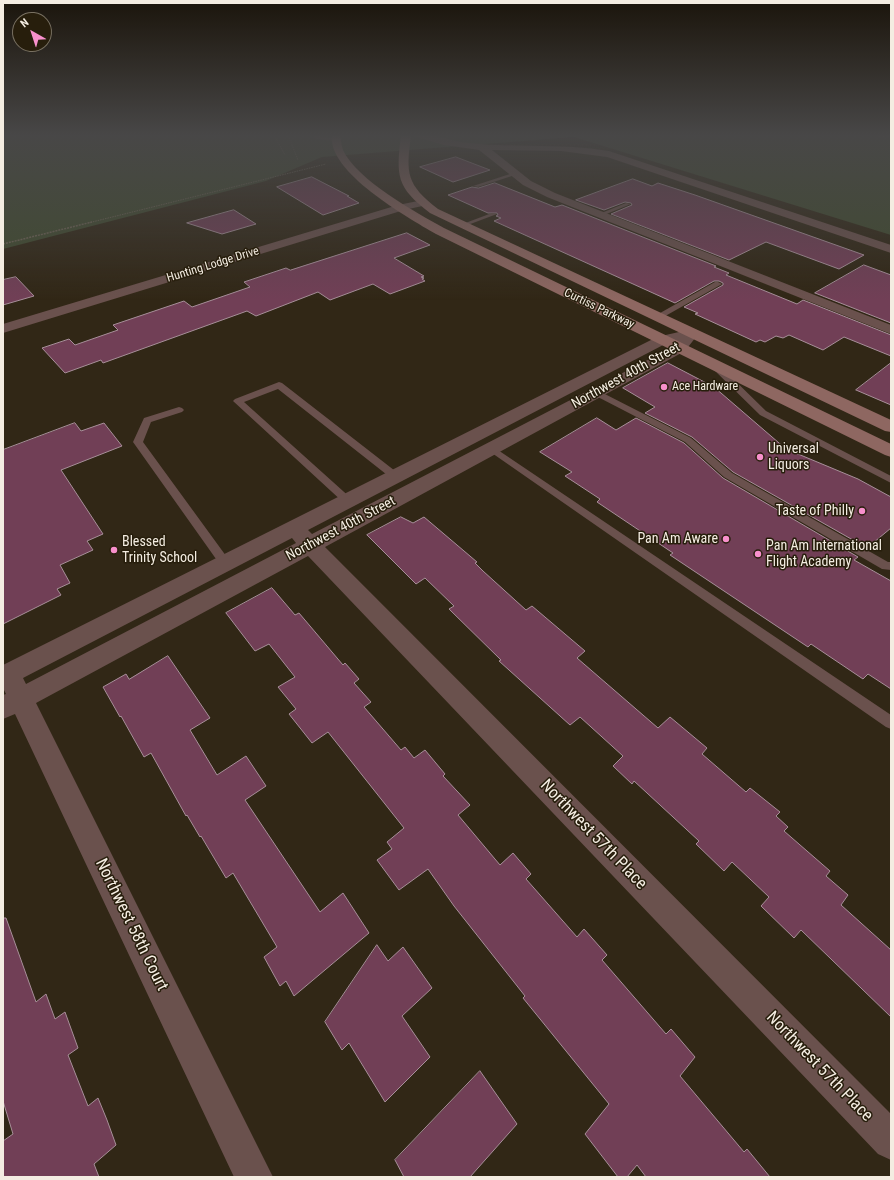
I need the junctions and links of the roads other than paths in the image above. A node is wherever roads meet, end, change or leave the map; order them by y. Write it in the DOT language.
graph roads {
  1 [pos="378,190"];
  2 [pos="411,190"];
  3 [pos="542,190"];
  4 [pos="716,190"];
  5 [pos="423,203"];
  6 [pos="628,204"];
  7 [pos="402,207"];
  8 [pos="494,214"];
  9 [pos="602,214"];
  10 [pos="463,225"];
  11 [pos="891,249"];
  12 [pos="718,284"];
  13 [pos="657,317"];
  14 [pos="3,329"];
  15 [pos="891,330"];
  16 [pos="662,340"];
  17 [pos="686,341"];
  18 [pos="714,364"];
  19 [pos="597,393"];
  20 [pos="179,410"];
  21 [pos="891,427"];
  22 [pos="492,449"];
  23 [pos="891,451"];
  24 [pos="395,476"];
  25 [pos="891,480"];
  26 [pos="348,500"];
  27 [pos="302,536"];
  28 [pos="225,563"];
  29 [pos="891,566"];
  30 [pos="9,689"];
  31 [pos="891,722"];
  32 [pos="891,1141"];
  33 [pos="254,1177"];
  1 -- 7 [label="main road, Curtiss Parkway"];
  2 -- 5 [label="main road, Curtiss Parkway"];
  3 -- 9 [label="street"];
  4 -- 11 [label="street"];
  5 -- 7 [label="street, Hunting Lodge Drive"];
  5 -- 10 [label="main road, Curtiss Parkway"];
  6 -- 9 [label="lane"];
  7 -- 14 [label="street, Hunting Lodge Drive"];
  7 -- 16 [label="main road, Curtiss Parkway"];
  8 -- 10 [label="lane"];
  9 -- 15 [label="street"];
  10 -- 13 [label="main road, Curtiss Parkway"];
  12 -- 13 [label="lane"];
  13 -- 17 [label="main road, Curtiss Parkway"];
  16 -- 17 [label="main road, Curtiss Parkway"];
  16 -- 24 [label="street, Northwest 40th Street"];
  17 -- 18 [label="main road, Curtiss Parkway"];
  17 -- 19 [label="street, Northwest 40th Street"];
  17 -- 21 [label="main road, Curtiss Parkway"];
  18 -- 23 [label="main road, Curtiss Parkway"];
  18 -- 25 [label="lane"];
  19 -- 22 [label="street, Northwest 40th Street"];
  19 -- 29 [label="lane"];
  20 -- 28 [label="lane"];
  22 -- 27 [label="street, Northwest 40th Street"];
  22 -- 31 [label="lane"];
  24 -- 26 [label="street, Northwest 40th Street"];
  24 -- 26 [label="lane"];
  26 -- 27 [label="street, Northwest 40th Street"];
  27 -- 28 [label="street, Northwest 40th Street"];
  27 -- 30 [label="street, Northwest 40th Street"];
  27 -- 32 [label="street, Northwest 57th Place"];
  28 -- 30 [label="street, Northwest 40th Street"];
  30 -- 33 [label="street, Northwest 58th Court"];
}
